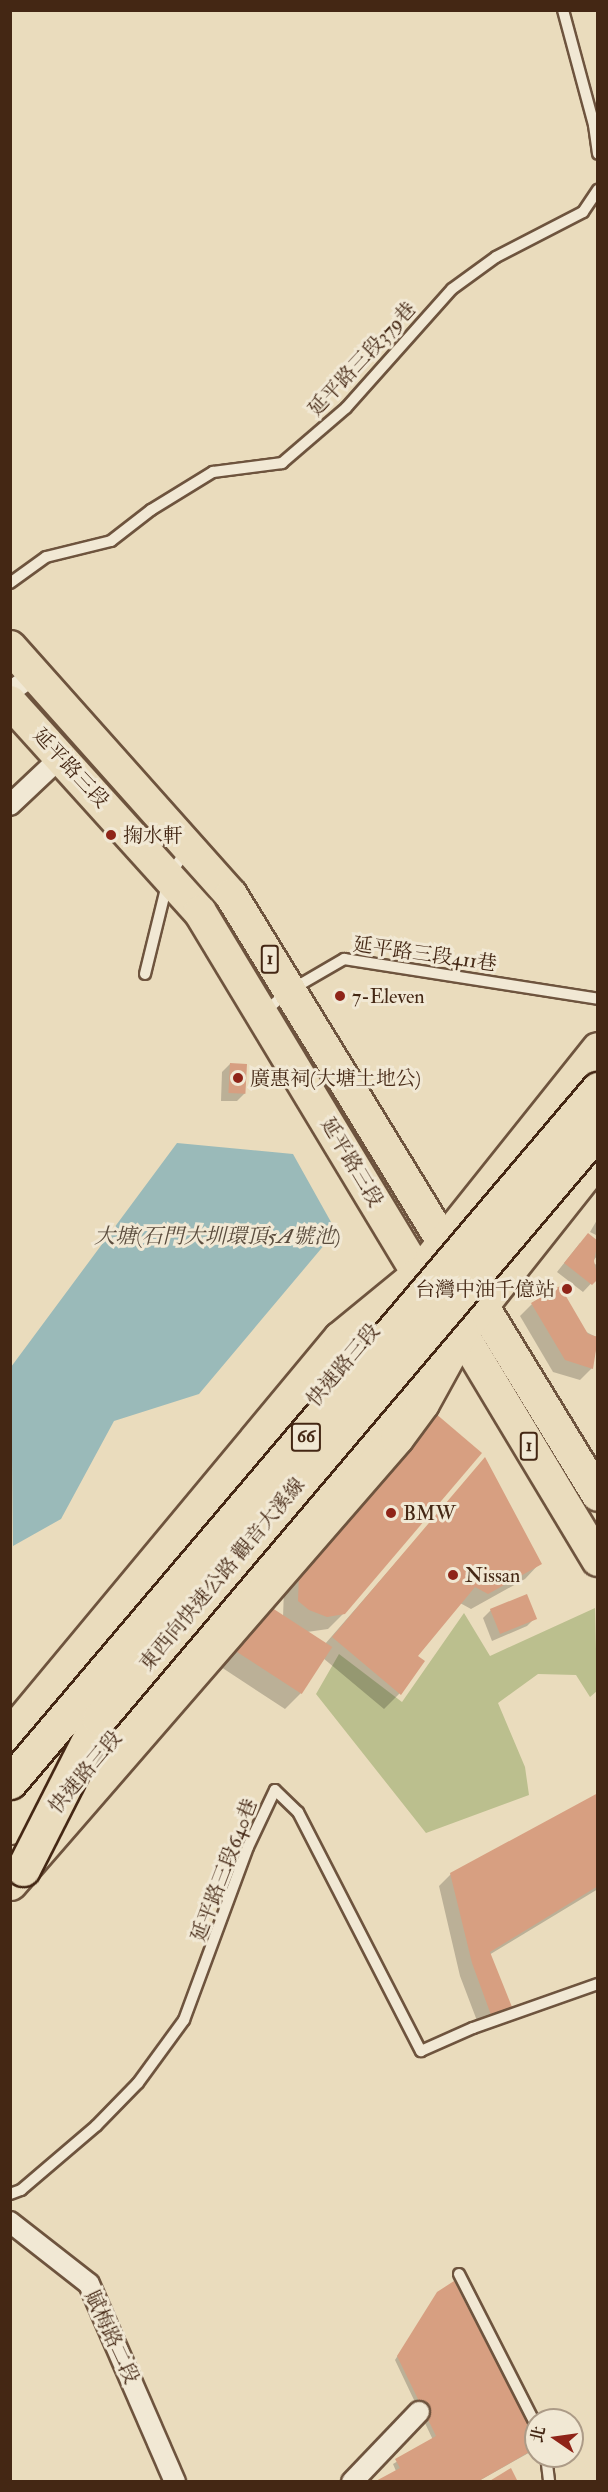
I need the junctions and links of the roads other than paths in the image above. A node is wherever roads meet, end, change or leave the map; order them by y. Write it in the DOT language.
graph roads {
  1 [pos="562,10"];
  2 [pos="597,154"];
  3 [pos="597,190"];
  4 [pos="10,583"];
  5 [pos="10,647"];
  6 [pos="22,684"];
  7 [pos="10,702"];
  8 [pos="62,757"];
  9 [pos="10,805"];
  10 [pos="189,846"];
  11 [pos="169,876"];
  12 [pos="145,974"];
  13 [pos="289,991"];
  14 [pos="597,999"];
  15 [pos="262,1014"];
  16 [pos="597,1049"];
  17 [pos="597,1089"];
  18 [pos="555,1102"];
  19 [pos="597,1130"];
  20 [pos="597,1147"];
  21 [pos="597,1160"];
  22 [pos="443,1243"];
  23 [pos="418,1274"];
  24 [pos="484,1304"];
  25 [pos="460,1332"];
  26 [pos="597,1495"];
  27 [pos="597,1560"];
  28 [pos="99,1719"];
  29 [pos="10,1735"];
  30 [pos="10,1757"];
  31 [pos="10,1782"];
  32 [pos="10,1827"];
  33 [pos="15,1870"];
  34 [pos="597,1984"];
  35 [pos="10,2194"];
  36 [pos="10,2222"];
  37 [pos="459,2274"];
  38 [pos="527,2408"];
  39 [pos="419,2412"];
  40 [pos="175,2481"];
  41 [pos="352,2481"];
  1 -- 2 [label="lane"];
  3 -- 4 [label="lane, 延平路三段379巷"];
  5 -- 6 [label="main road, 延平路三段 / 1"];
  6 -- 10 [label="main road, 延平路三段 / 1"];
  7 -- 8 [label="main road, 延平路三段 / 1"];
  8 -- 9 [label="street"];
  8 -- 11 [label="main road, 延平路三段 / 1"];
  10 -- 11 [label="lane"];
  10 -- 13 [label="main road, 延平路三段 / 1"];
  11 -- 12 [label="lane"];
  11 -- 15 [label="main road, 延平路三段 / 1"];
  13 -- 14 [label="lane, 延平路三段411巷"];
  13 -- 15 [label="lane, 延平路三段411巷"];
  13 -- 22 [label="main road, 延平路三段 / 1"];
  15 -- 23 [label="main road, 延平路三段 / 1"];
  16 -- 18 [label="main road, 快速路三段 / 66"];
  17 -- 31 [label="highway, 東西向快速公路 觀音大溪線 / 66, bridge"];
  18 -- 20 [label="street"];
  18 -- 22 [label="main road, 快速路三段 / 66"];
  19 -- 28 [label="highway, 東西向快速公路 觀音大溪線 / 66, bridge"];
  21 -- 24 [label="main road, 快速路三段 / 66"];
  22 -- 23 [label="main road, 快速路三段 / 66"];
  22 -- 24 [label="main road, 延平路三段 / 1"];
  23 -- 25 [label="main road, 延平路三段 / 1"];
  23 -- 29 [label="highway"];
  23 -- 30 [label="main road, 快速路三段 / 66"];
  24 -- 25 [label="main road, 快速路三段 / 66"];
  24 -- 26 [label="main road, 延平路三段 / 1"];
  25 -- 27 [label="main road, 延平路三段 / 1"];
  25 -- 33 [label="main road, 快速路三段 / 66"];
  25 -- 33 [label="highway, bridge"];
  28 -- 32 [label="highway, 東西向快速公路 觀音大溪線 / 66, bridge"];
  28 -- 33 [label="highway, bridge"];
  34 -- 35 [label="lane, 延平路三段640巷"];
  36 -- 40 [label="street, 賦梅路二段"];
  37 -- 38 [label="lane"];
  39 -- 41 [label="street"];
}
